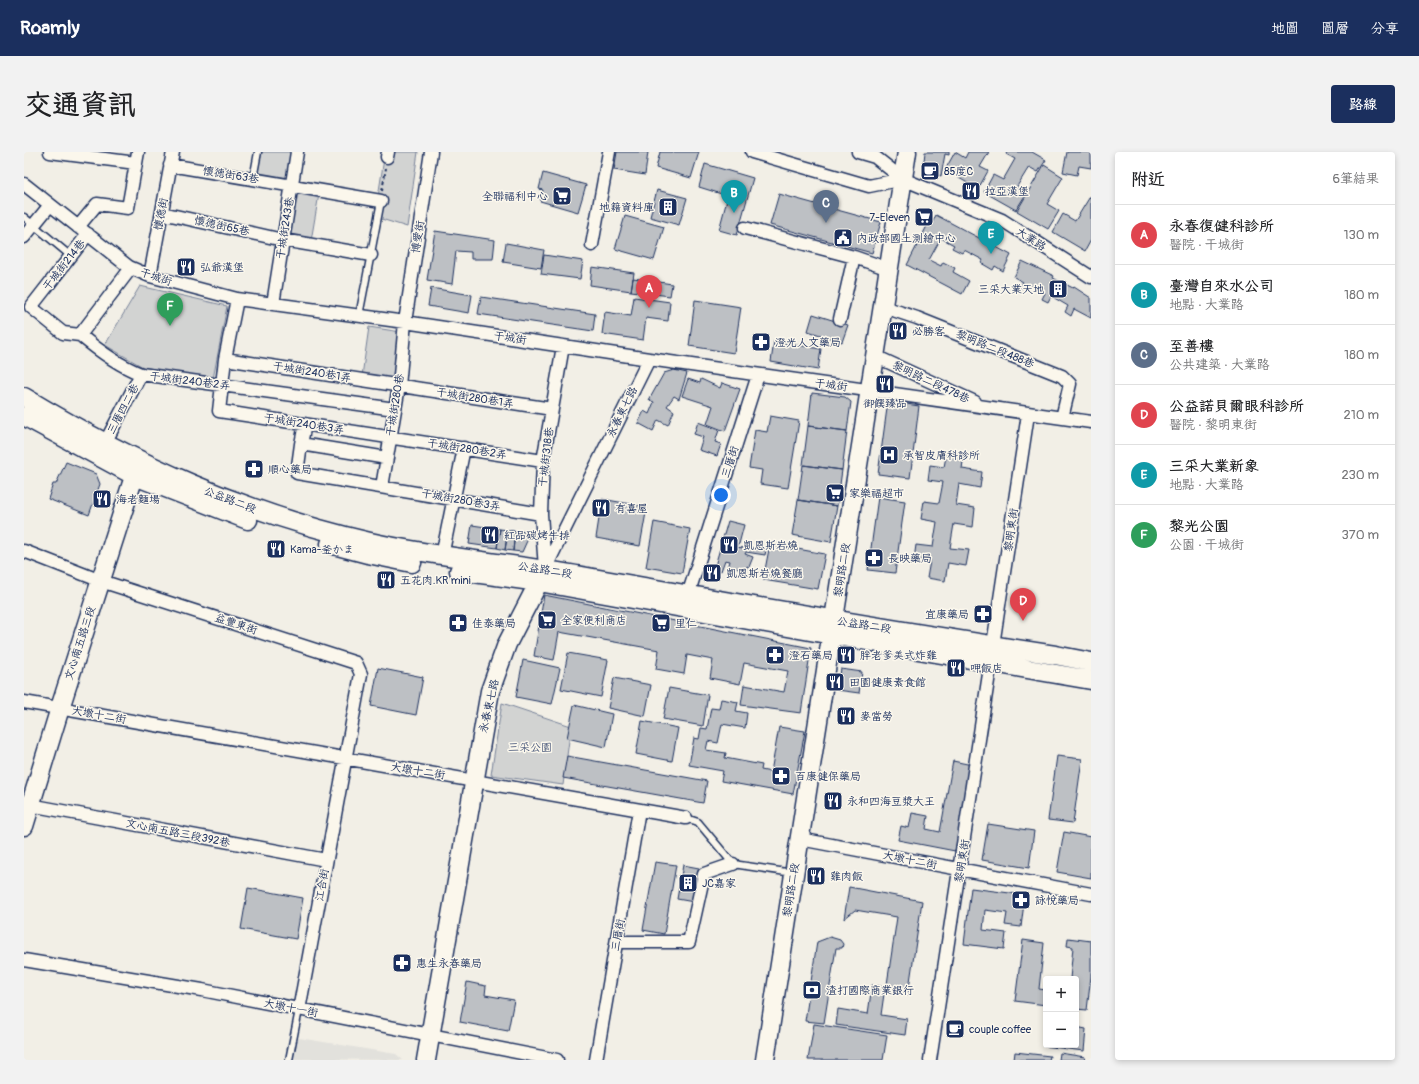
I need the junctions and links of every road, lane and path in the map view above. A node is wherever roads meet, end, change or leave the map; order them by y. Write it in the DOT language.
graph roads {
  1 [pos="50,152"];
  2 [pos="173,152"];
  3 [pos="258,152"];
  4 [pos="297,152"];
  5 [pos="431,152"];
  6 [pos="610,152"];
  7 [pos="752,152"];
  8 [pos="858,152"];
  9 [pos="907,152"];
  10 [pos="388,154"];
  11 [pos="137,158"];
  12 [pos="170,165"];
  13 [pos="253,179"];
  14 [pos="903,179"];
  15 [pos="24,184"];
  16 [pos="292,185"];
  17 [pos="381,201"];
  18 [pos="50,205"];
  19 [pos="162,213"];
  20 [pos="24,217"];
  21 [pos="34,225"];
  22 [pos="78,227"];
  23 [pos="745,228"];
  24 [pos="88,234"];
  25 [pos="24,237"];
  26 [pos="283,240"];
  27 [pos="592,245"];
  28 [pos="371,255"];
  29 [pos="72,257"];
  30 [pos="854,257"];
  31 [pos="131,268"];
  32 [pos="889,269"];
  33 [pos="150,276"];
  34 [pos="1091,277"];
  35 [pos="237,299"];
  36 [pos="274,304"];
  37 [pos="884,307"];
  38 [pos="359,316"];
  39 [pos="840,319"];
  40 [pos="405,322"];
  41 [pos="80,335"];
  42 [pos="563,346"];
  43 [pos="874,356"];
  44 [pos="225,359"];
  45 [pos="648,359"];
  46 [pos="141,374"];
  47 [pos="758,375"];
  48 [pos="221,384"];
  49 [pos="399,386"];
  50 [pos="869,391"];
  51 [pos="24,397"];
  52 [pos="988,408"];
  53 [pos="395,409"];
  54 [pos="552,409"];
  55 [pos="1028,414"];
  56 [pos="24,416"];
  57 [pos="1062,418"];
  58 [pos="1091,422"];
  59 [pos="305,424"];
  60 [pos="390,437"];
  61 [pos="105,443"];
  62 [pos="301,444"];
  63 [pos="464,448"];
  64 [pos="387,458"];
  65 [pos="543,461"];
  66 [pos="137,469"];
  67 [pos="382,487"];
  68 [pos="454,499"];
  69 [pos="540,514"];
  70 [pos="24,551"];
  71 [pos="442,556"];
  72 [pos="542,575"];
  73 [pos="101,581"];
  74 [pos="688,595"];
  75 [pos="833,628"];
  76 [pos="992,653"];
  77 [pos="1091,662"];
  78 [pos="1091,680"];
  79 [pos="24,702"];
  80 [pos="60,708"];
  81 [pos="344,759"];
  82 [pos="474,781"];
  83 [pos="30,805"];
  84 [pos="639,810"];
  85 [pos="686,818"];
  86 [pos="24,826"];
  87 [pos="800,839"];
  88 [pos="326,860"];
  89 [pos="733,864"];
  90 [pos="961,869"];
  91 [pos="793,873"];
  92 [pos="1091,894"];
  93 [pos="617,942"];
  94 [pos="24,960"];
  95 [pos="299,1010"];
  96 [pos="430,1035"];
  97 [pos="288,1060"];
  98 [pos="426,1060"];
  99 [pos="557,1060"];
  100 [pos="596,1060"];
  101 [pos="765,1060"];
  102 [pos="930,1060"];
  1 -- 11 [label="street"];
  2 -- 12 [label="street, 懷德街"];
  3 -- 13 [label="lane"];
  4 -- 16 [label="street, 干城街243巷"];
  5 -- 40 [label="street, 博愛街"];
  6 -- 27 [label="street"];
  7 -- 14 [label="street"];
  8 -- 14 [label="street, 大業路"];
  9 -- 14 [label="main road, 黎明路二段"];
  10 -- 17 [label="path"];
  11 -- 22 [label="street"];
  12 -- 13 [label="street, 懷德街63巷"];
  12 -- 19 [label="street, 懷德街"];
  13 -- 16 [label="street, 懷德街63巷"];
  14 -- 32 [label="main road, 黎明路二段"];
  14 -- 34 [label="street, 大業路"];
  15 -- 18 [label="street, 干城街"];
  16 -- 17 [label="street, 懷德街63巷"];
  16 -- 26 [label="street, 干城街243巷"];
  17 -- 28 [label="lane"];
  18 -- 21 [label="street"];
  18 -- 22 [label="street, 干城街"];
  19 -- 26 [label="street, 懷德街65巷"];
  19 -- 33 [label="street, 懷德街"];
  20 -- 21 [label="lane"];
  21 -- 25 [label="street"];
  21 -- 29 [label="lane"];
  22 -- 24 [label="street, 干城街"];
  23 -- 30 [label="street"];
  24 -- 29 [label="street, 干城街214巷"];
  24 -- 31 [label="street, 干城街"];
  26 -- 28 [label="street, 懷德街65巷"];
  26 -- 36 [label="street, 干城街243巷"];
  28 -- 38 [label="lane"];
  29 -- 41 [label="street, 干城街214巷"];
  30 -- 32 [label="street"];
  30 -- 39 [label="street"];
  31 -- 33 [label="street, 干城街"];
  31 -- 41 [label="street"];
  32 -- 37 [label="main road, 黎明路二段"];
  33 -- 35 [label="street, 干城街"];
  35 -- 36 [label="street, 干城街"];
  35 -- 44 [label="street"];
  36 -- 38 [label="street, 干城街"];
  37 -- 43 [label="main road, 黎明路二段"];
  37 -- 57 [label="street, 黎明路二段488巷"];
  38 -- 40 [label="street, 干城街"];
  40 -- 42 [label="street, 干城街"];
  40 -- 49 [label="street, 干城街280巷"];
  41 -- 46 [label="street, 干城街240巷2弄"];
  42 -- 45 [label="street, 干城街"];
  42 -- 54 [label="street, 干城街318巷"];
  43 -- 50 [label="main road, 黎明路二段"];
  43 -- 52 [label="street, 黎明路二段478巷"];
  44 -- 48 [label="street"];
  44 -- 49 [label="street, 干城街240巷1弄"];
  45 -- 47 [label="street, 干城街"];
  45 -- 72 [label="street, 永春東七路"];
  46 -- 48 [label="street, 干城街240巷2弄"];
  46 -- 61 [label="street, 三厝四二巷"];
  47 -- 50 [label="street, 干城街"];
  47 -- 74 [label="street, 三厝街"];
  48 -- 53 [label="street, 干城街240巷2弄"];
  48 -- 59 [label="street, 干城街240巷3弄"];
  49 -- 53 [label="street, 干城街280巷"];
  49 -- 54 [label="street, 干城街280巷1弄"];
  50 -- 52 [label="street, 干城街"];
  50 -- 75 [label="main road, 黎明路二段"];
  51 -- 61 [label="main road, 公益路二段"];
  52 -- 55 [label="street, 干城街"];
  53 -- 60 [label="street, 干城街280巷"];
  54 -- 65 [label="street, 干城街318巷"];
  55 -- 57 [label="street, 干城街"];
  55 -- 76 [label="street, 黎明東街"];
  56 -- 66 [label="main road, 公益路二段"];
  57 -- 58 [label="street, 干城街"];
  59 -- 60 [label="street, 干城街240巷3弄"];
  59 -- 62 [label="street"];
  60 -- 63 [label="street, 干城街280巷2弄"];
  60 -- 64 [label="street, 干城街280巷"];
  61 -- 66 [label="main road, 公益路二段"];
  62 -- 64 [label="street"];
  62 -- 67 [label="street, 干城街280巷3弄"];
  63 -- 65 [label="street, 干城街280巷2弄"];
  63 -- 68 [label="street"];
  64 -- 67 [label="street, 干城街280巷"];
  65 -- 69 [label="street, 干城街318巷"];
  66 -- 71 [label="main road, 公益路二段"];
  66 -- 72 [label="main road, 公益路二段"];
  66 -- 73 [label="main road, 文心南五路三段"];
  67 -- 68 [label="street, 干城街280巷3弄"];
  68 -- 69 [label="street, 干城街280巷3弄"];
  68 -- 71 [label="street"];
  69 -- 72 [label="street, 干城街318巷"];
  70 -- 73 [label="street, 益豐東街"];
  71 -- 72 [label="main road, 公益路二段"];
  72 -- 74 [label="main road, 公益路二段"];
  72 -- 75 [label="main road, 公益路二段"];
  72 -- 82 [label="main road, 永春東七路"];
  73 -- 80 [label="main road, 文心南五路三段"];
  73 -- 81 [label="street, 益豐東街"];
  74 -- 75 [label="main road, 公益路二段"];
  75 -- 76 [label="main road, 公益路二段"];
  75 -- 87 [label="main road, 黎明路二段"];
  76 -- 77 [label="main road, 公益路二段"];
  76 -- 78 [label="main road, 公益路二段"];
  76 -- 90 [label="street, 黎明東街"];
  79 -- 80 [label="street, 大墩十二街"];
  80 -- 81 [label="street, 大墩十二街"];
  80 -- 83 [label="main road, 文心南五路三段"];
  81 -- 82 [label="street, 大墩十二街"];
  81 -- 88 [label="street, 江合街"];
  82 -- 84 [label="street, 大墩十二街"];
  82 -- 96 [label="main road, 永春東七路"];
  83 -- 86 [label="main road, 文心南五路三段"];
  83 -- 88 [label="street, 文心南五路三段392巷"];
  84 -- 85 [label="street, 大墩十二街"];
  84 -- 93 [label="street, 三厝街"];
  85 -- 89 [label="lane, 大墩十二街"];
  87 -- 90 [label="street, 大墩十二街"];
  87 -- 91 [label="main road, 黎明路二段"];
  88 -- 95 [label="street, 江合街"];
  89 -- 91 [label="lane"];
  89 -- 93 [label="street"];
  90 -- 92 [label="street, 大墩十二街"];
  90 -- 102 [label="street, 黎明東街"];
  91 -- 101 [label="main road, 黎明路二段"];
  93 -- 100 [label="street, 三厝街"];
  94 -- 95 [label="street, 大墩十一街"];
  95 -- 96 [label="street, 大墩十一街"];
  95 -- 97 [label="lane"];
  96 -- 98 [label="main road, 永春東七路"];
  96 -- 99 [label="street, 大墩十一街"];
}
